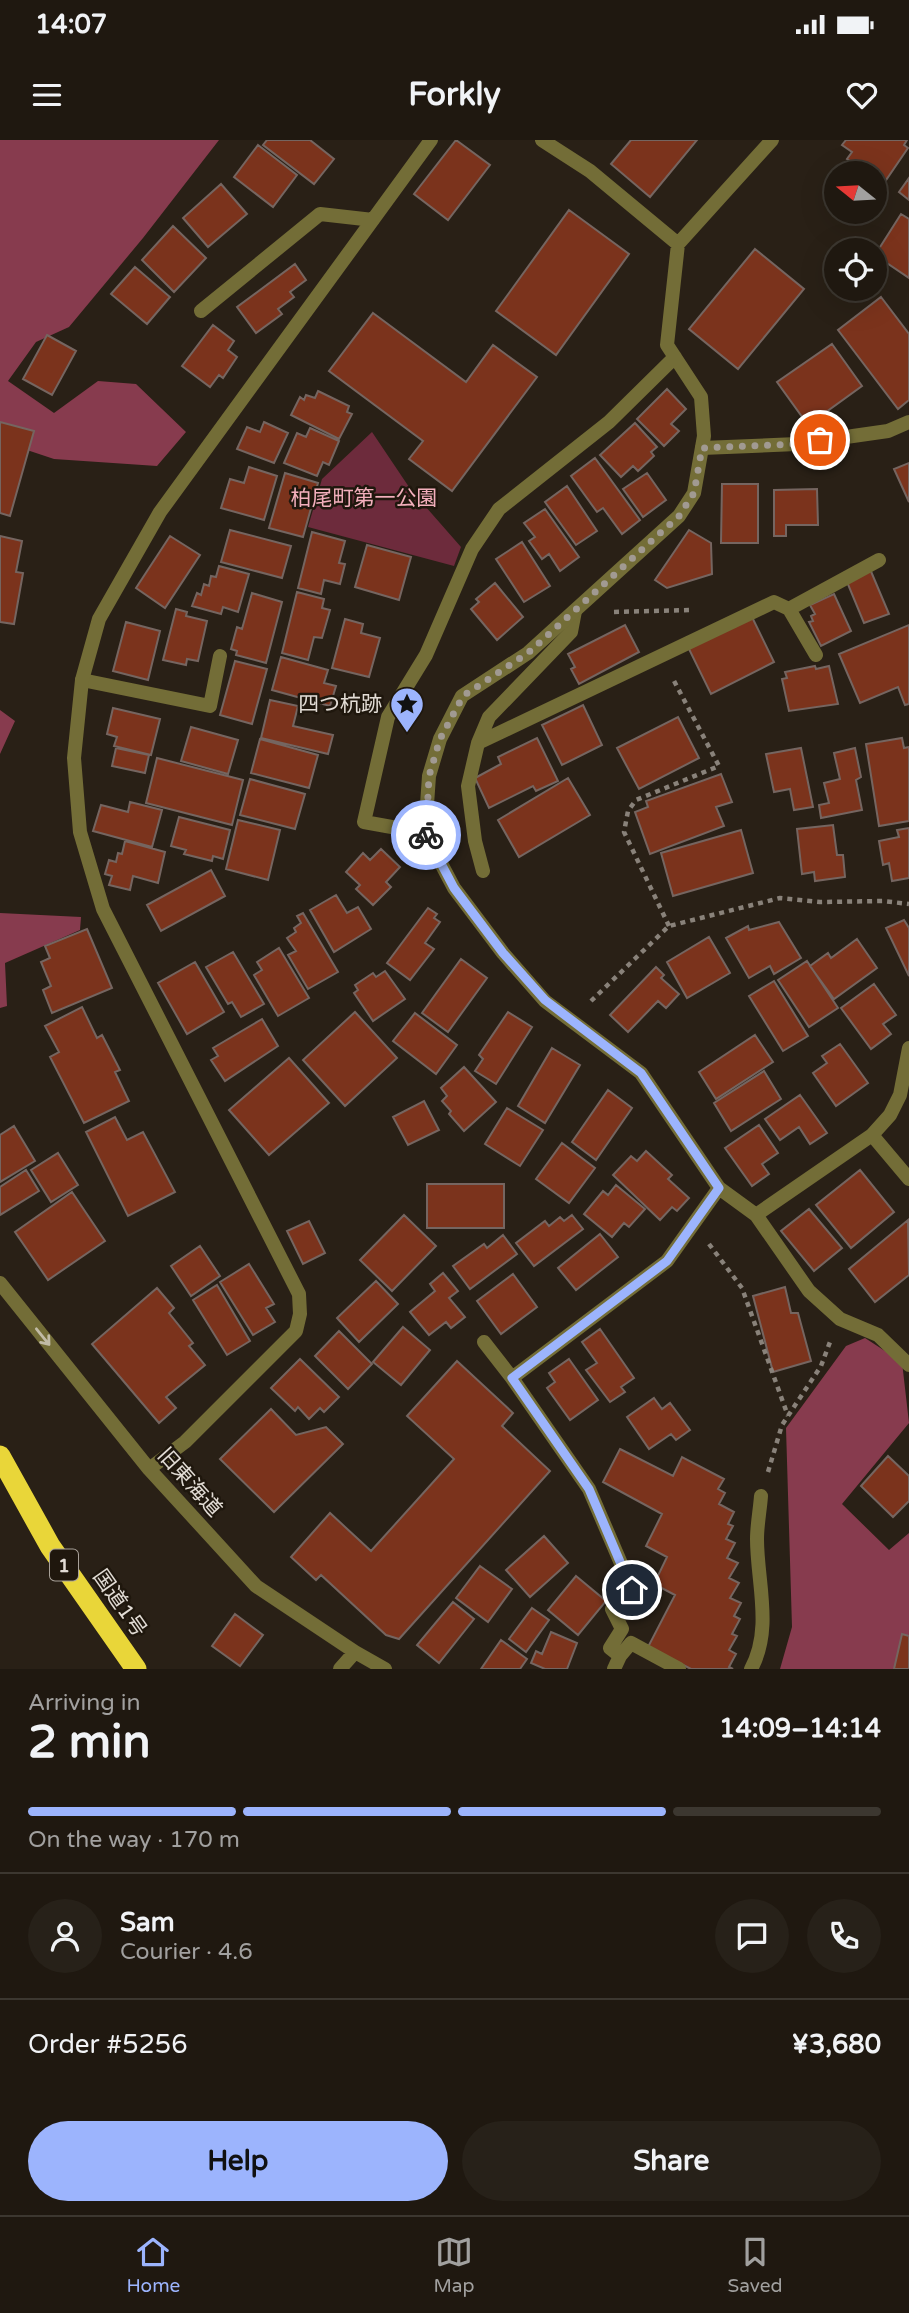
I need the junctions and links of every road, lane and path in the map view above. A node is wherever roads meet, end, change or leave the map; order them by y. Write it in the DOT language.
graph roads {
  1 [pos="432,140"];
  2 [pos="542,140"];
  3 [pos="772,140"];
  4 [pos="373,220"];
  5 [pos="678,244"];
  6 [pos="201,311"];
  7 [pos="675,357"];
  8 [pos="909,422"];
  9 [pos="702,448"];
  10 [pos="879,560"];
  11 [pos="789,609"];
  12 [pos="705,610"];
  13 [pos="575,611"];
  14 [pos="614,612"];
  15 [pos="660,655"];
  16 [pos="816,655"];
  17 [pos="220,656"];
  18 [pos="82,680"];
  19 [pos="478,743"];
  20 [pos="425,834"];
  21 [pos="483,872"];
  22 [pos="909,904"];
  23 [pos="669,926"];
  24 [pos="575,1016"];
  25 [pos="909,1048"];
  26 [pos="872,1135"];
  27 [pos="909,1179"];
  28 [pos="719,1188"];
  29 [pos="756,1215"];
  30 [pos="698,1218"];
  31 [pos="0,1283"];
  32 [pos="840,1319"];
  33 [pos="484,1342"];
  34 [pos="909,1365"];
  35 [pos="512,1378"];
  36 [pos="788,1416"];
  37 [pos="0,1456"];
  38 [pos="149,1469"];
  39 [pos="761,1496"];
  40 [pos="632,1590"];
  41 [pos="641,1610"];
  42 [pos="355,1653"];
  43 [pos="617,1662"];
  44 [pos="136,1669"];
  45 [pos="340,1669"];
  46 [pos="385,1669"];
  47 [pos="679,1669"];
  48 [pos="751,1669"];
  1 -- 4 [label="street"];
  2 -- 5 [label="street"];
  3 -- 5 [label="street"];
  4 -- 6 [label="street"];
  4 -- 18 [label="street"];
  5 -- 7 [label="street"];
  7 -- 9 [label="street"];
  7 -- 20 [label="street"];
  8 -- 9 [label="street"];
  9 -- 13 [label="street"];
  10 -- 11 [label="street"];
  11 -- 15 [label="street"];
  11 -- 16 [label="street"];
  12 -- 14 [label="path"];
  13 -- 19 [label="street"];
  13 -- 20 [label="street"];
  15 -- 19 [label="street"];
  15 -- 23 [label="path"];
  17 -- 18 [label="street"];
  18 -- 38 [label="street"];
  19 -- 21 [label="street"];
  20 -- 24 [label="street"];
  22 -- 23 [label="path"];
  23 -- 24 [label="path"];
  24 -- 28 [label="street"];
  25 -- 26 [label="street"];
  26 -- 27 [label="street"];
  26 -- 29 [label="street"];
  28 -- 29 [label="street"];
  28 -- 30 [label="street"];
  29 -- 32 [label="street"];
  30 -- 35 [label="street"];
  30 -- 36 [label="path"];
  31 -- 38 [label="street, 旧東海道, one-way"];
  32 -- 34 [label="street"];
  32 -- 36 [label="path"];
  33 -- 35 [label="street"];
  35 -- 40 [label="street"];
  36 -- 39 [label="path"];
  37 -- 44 [label="highway, 国道1号 / 1"];
  38 -- 42 [label="street, 旧東海道"];
  39 -- 48 [label="street"];
  40 -- 41 [label="street"];
  40 -- 43 [label="street"];
  42 -- 45 [label="street"];
  42 -- 46 [label="street, 旧東海道"];
  43 -- 47 [label="street"];
}
